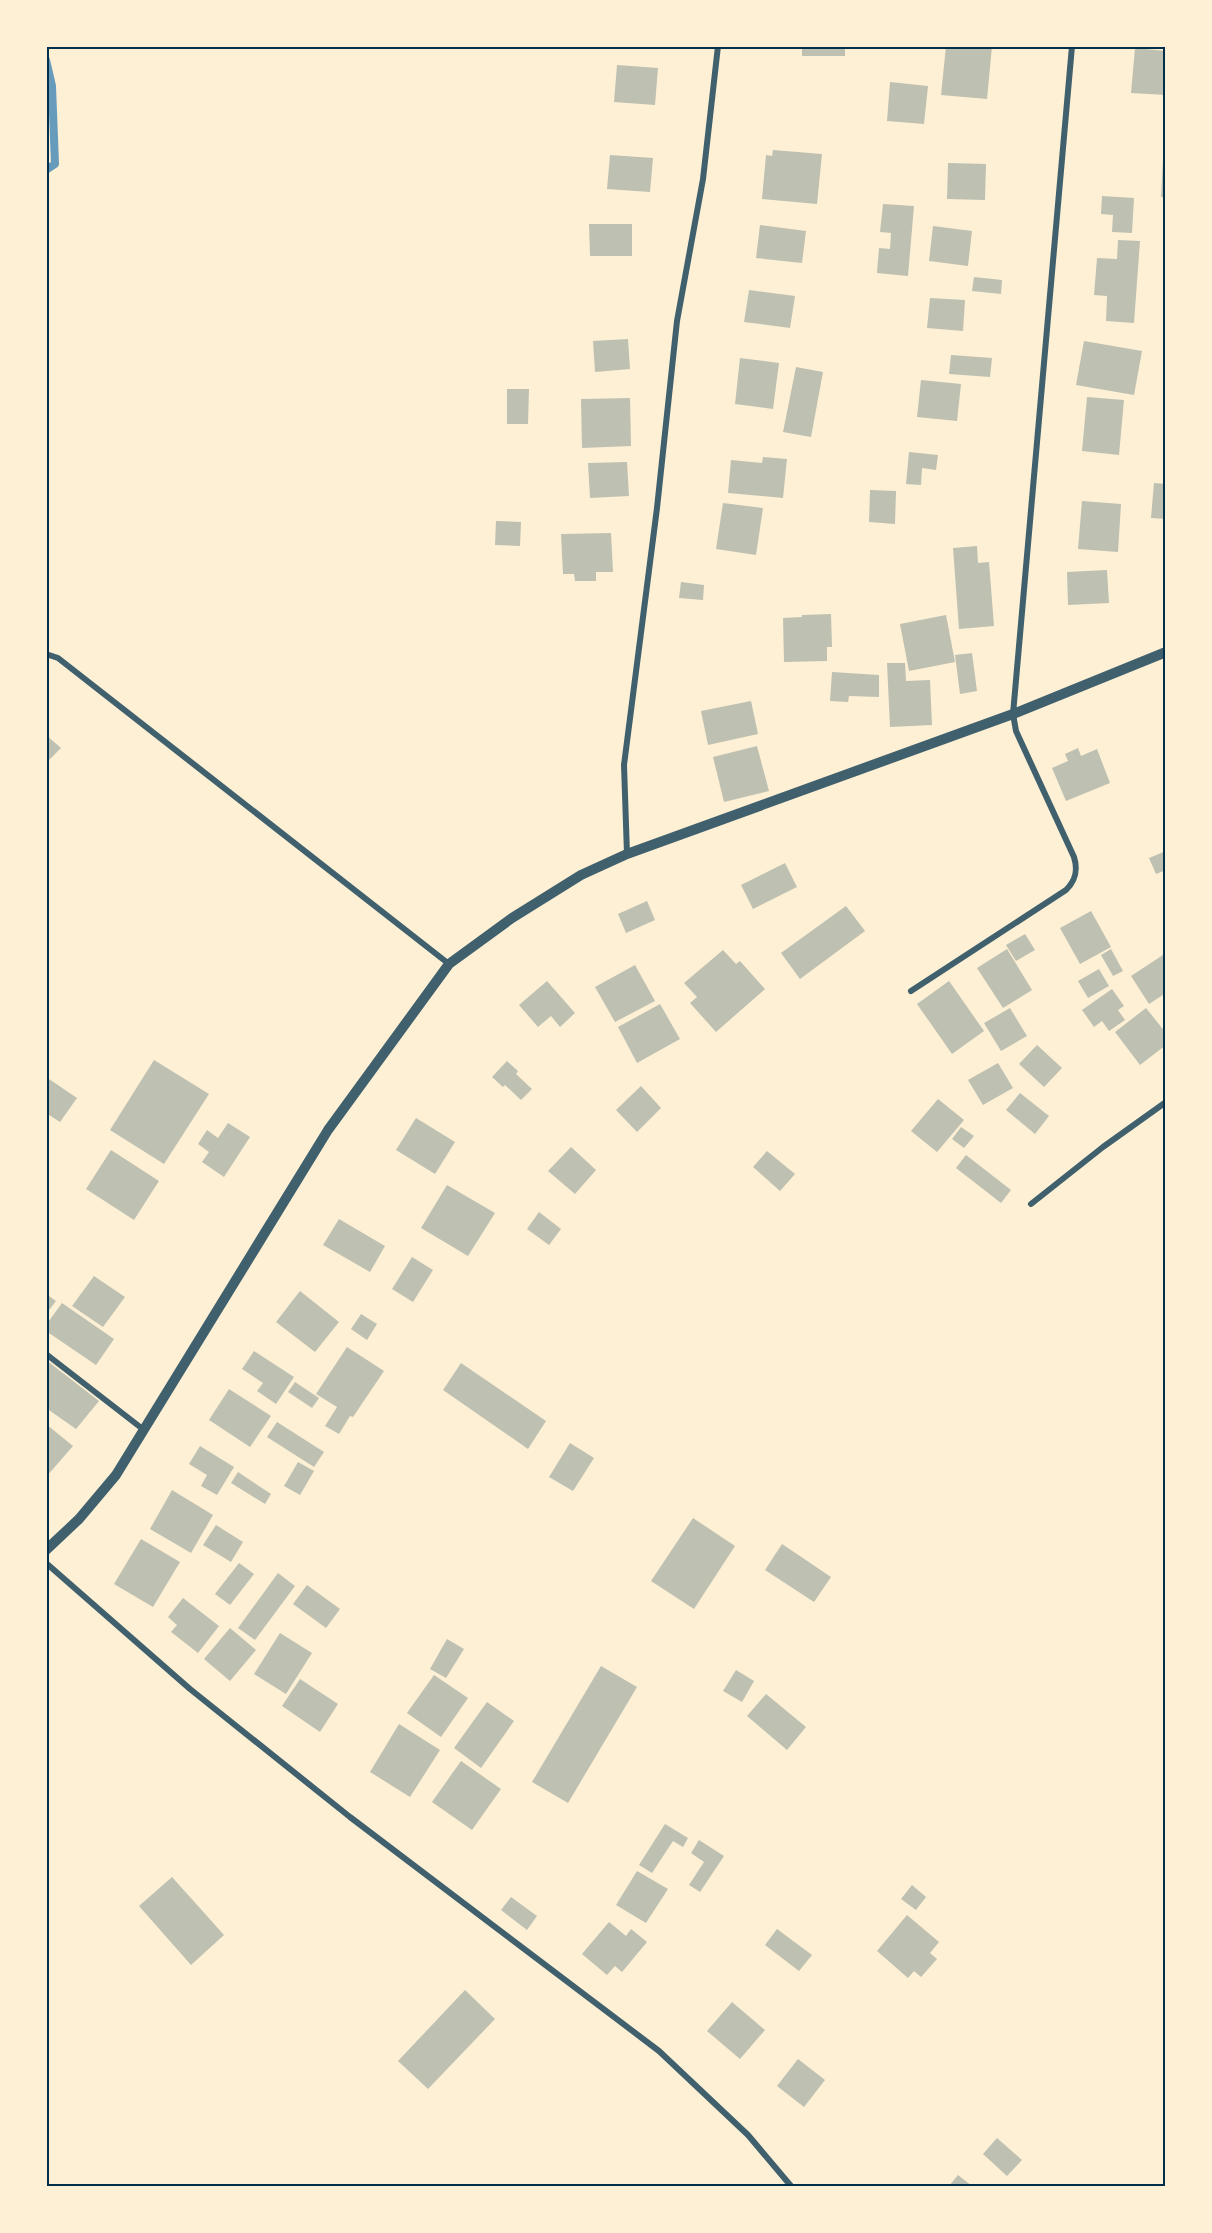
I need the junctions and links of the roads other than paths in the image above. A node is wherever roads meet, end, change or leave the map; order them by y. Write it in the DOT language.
graph roads {
  1 [pos="718,46"];
  2 [pos="1072,46"];
  3 [pos="1166,652"];
  4 [pos="46,654"];
  5 [pos="1013,714"];
  6 [pos="627,854"];
  7 [pos="449,964"];
  8 [pos="910,991"];
  9 [pos="1166,1102"];
  10 [pos="1031,1204"];
  11 [pos="46,1354"];
  12 [pos="144,1430"];
  13 [pos="46,1550"];
  14 [pos="46,1563"];
  15 [pos="791,2187"];
  1 -- 6 [label="street"];
  2 -- 5 [label="street"];
  3 -- 5 [label="street"];
  4 -- 7 [label="street"];
  5 -- 6 [label="street"];
  5 -- 8 [label="street"];
  6 -- 7 [label="street"];
  7 -- 12 [label="street"];
  9 -- 10 [label="street"];
  11 -- 12 [label="street"];
  12 -- 13 [label="street"];
  14 -- 15 [label="street"];
}
